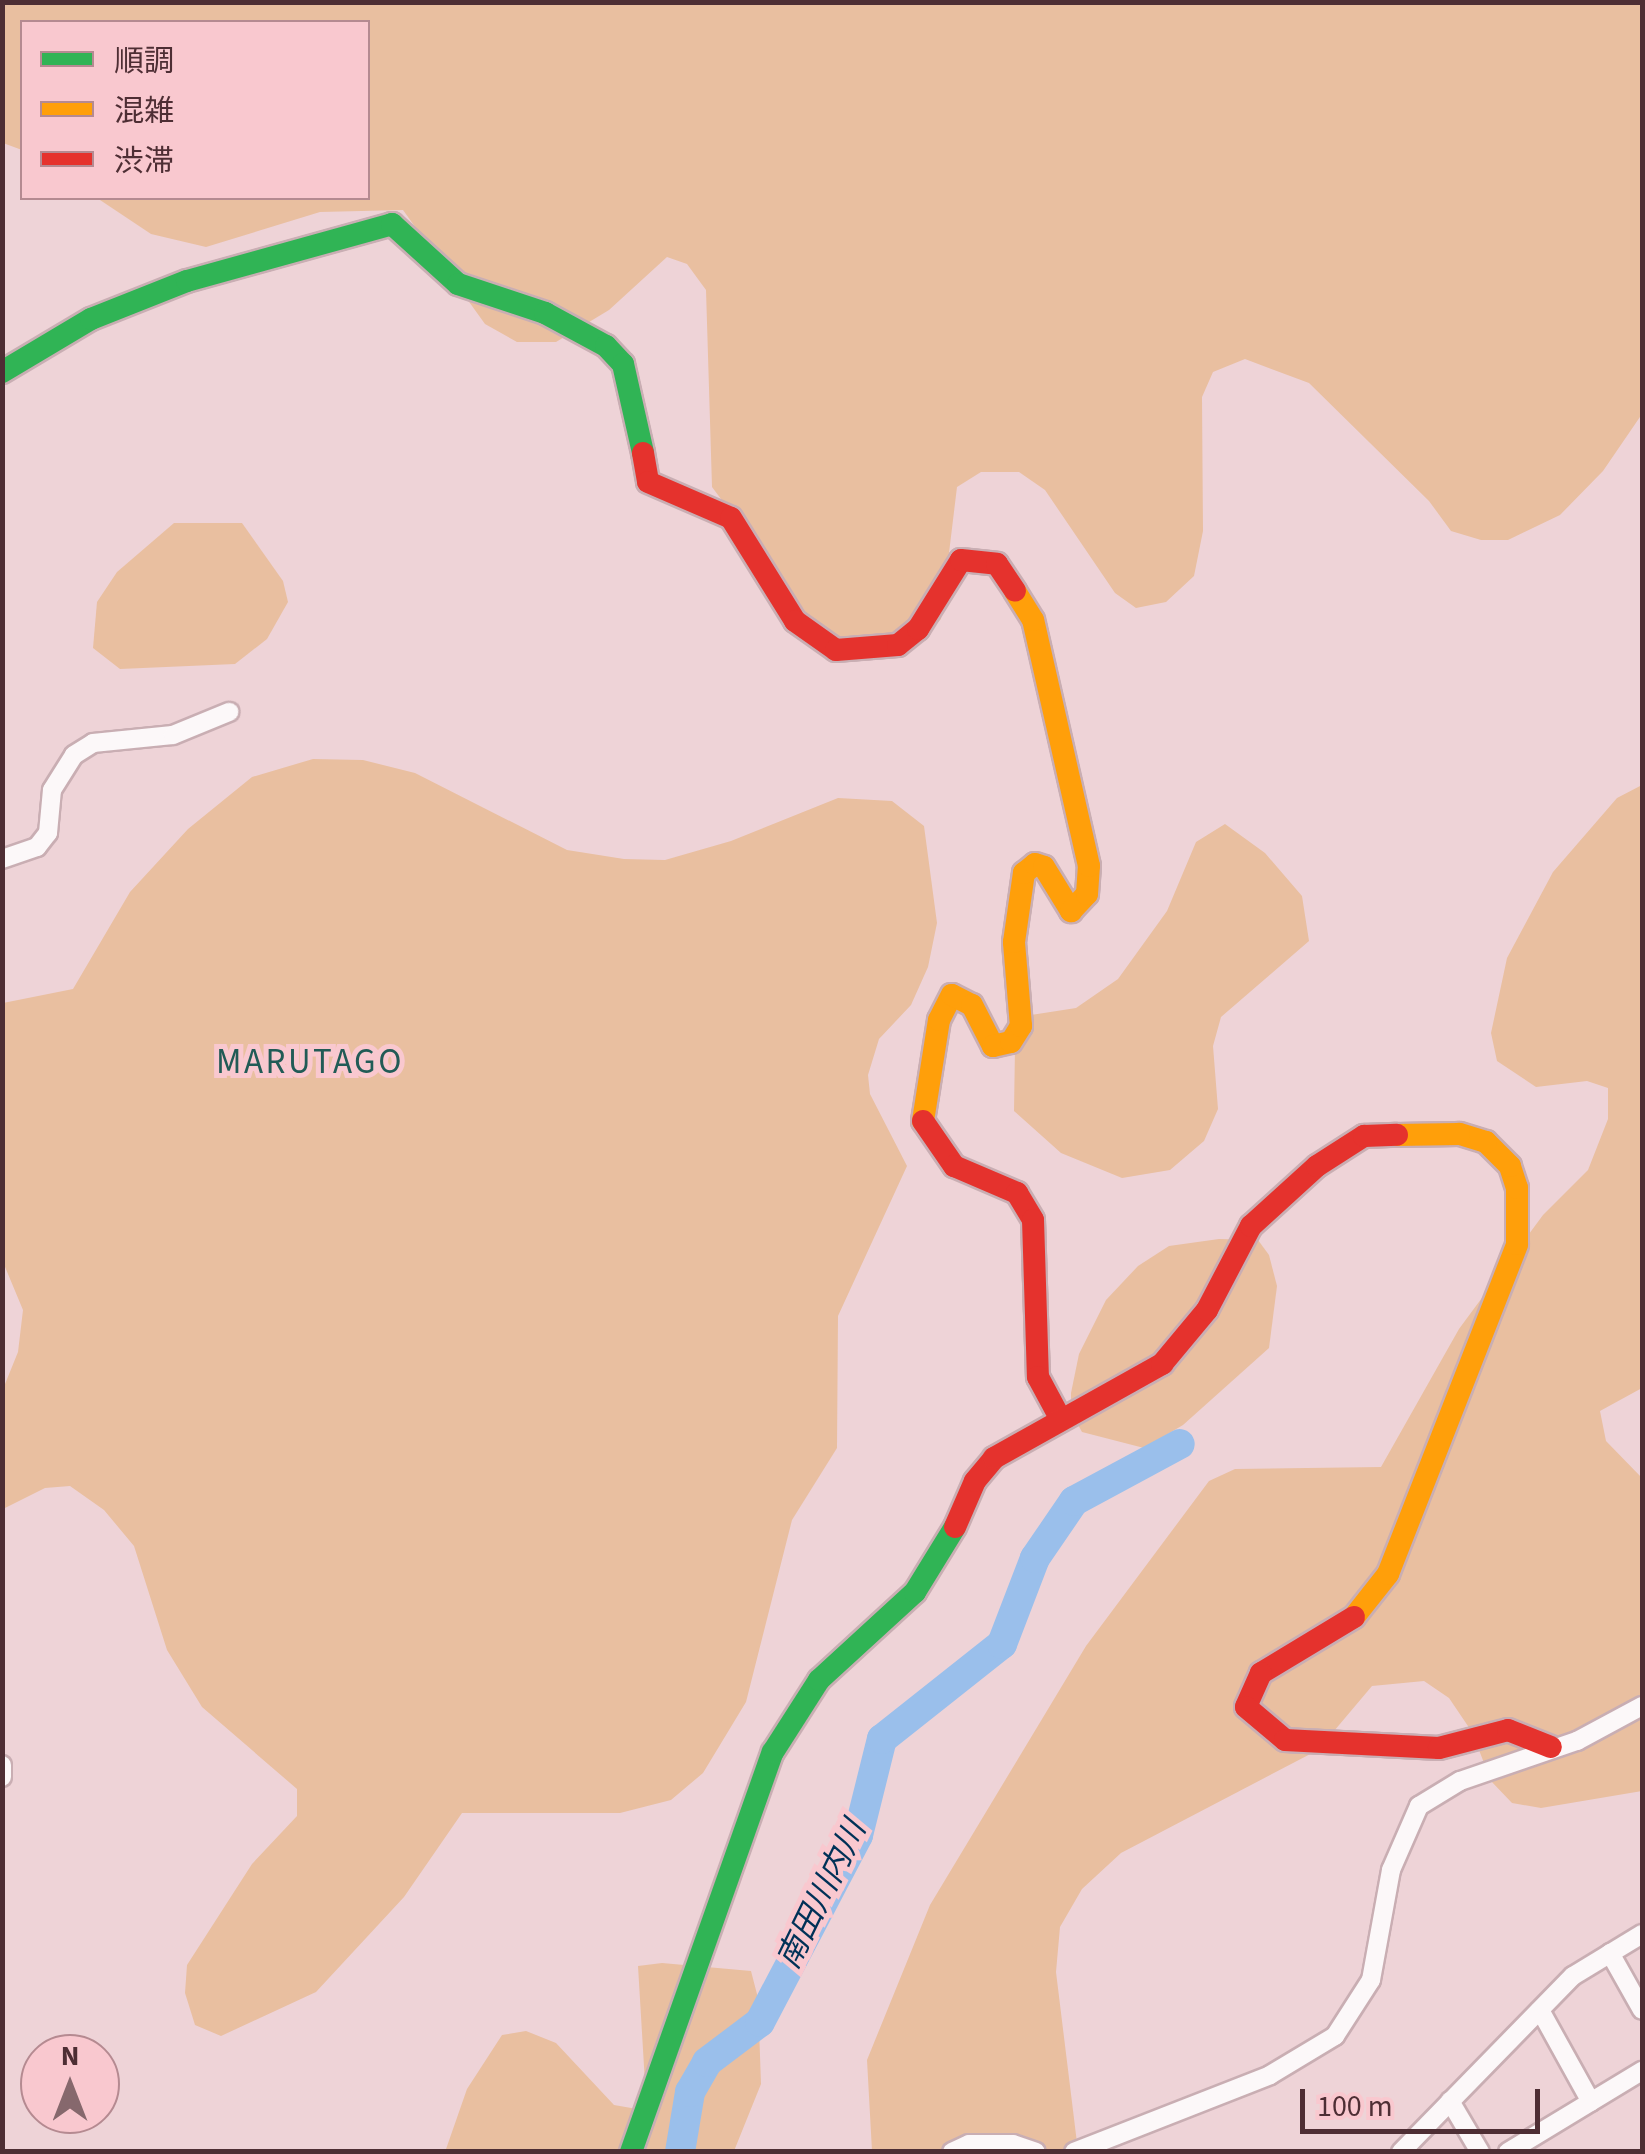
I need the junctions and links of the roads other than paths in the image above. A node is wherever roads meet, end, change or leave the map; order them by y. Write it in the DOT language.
graph roads {
  1 [pos="2,372"];
  2 [pos="229,712"];
  3 [pos="2,858"];
  4 [pos="1060,1418"];
  5 [pos="1642,1706"];
  6 [pos="1550,1747"];
  7 [pos="2,1765"];
  8 [pos="2,1777"];
  9 [pos="1642,1934"];
  10 [pos="1610,1954"];
  11 [pos="1540,2010"];
  12 [pos="1642,2010"];
  13 [pos="1642,2071"];
  14 [pos="1450,2101"];
  15 [pos="1591,2102"];
  16 [pos="631,2152"];
  17 [pos="952,2152"];
  18 [pos="1036,2152"];
  19 [pos="1074,2152"];
  20 [pos="1401,2152"];
  21 [pos="1480,2152"];
  22 [pos="1508,2152"];
  1 -- 4 [label="street"];
  2 -- 3 [label="street"];
  4 -- 6 [label="street"];
  4 -- 16 [label="street"];
  5 -- 6 [label="street"];
  6 -- 19 [label="street"];
  7 -- 8 [label="street"];
  9 -- 10 [label="street"];
  10 -- 11 [label="street"];
  10 -- 12 [label="street"];
  11 -- 14 [label="street"];
  11 -- 15 [label="street"];
  13 -- 15 [label="street"];
  14 -- 20 [label="street"];
  14 -- 21 [label="street"];
  15 -- 22 [label="street"];
  17 -- 18 [label="street"];
}
